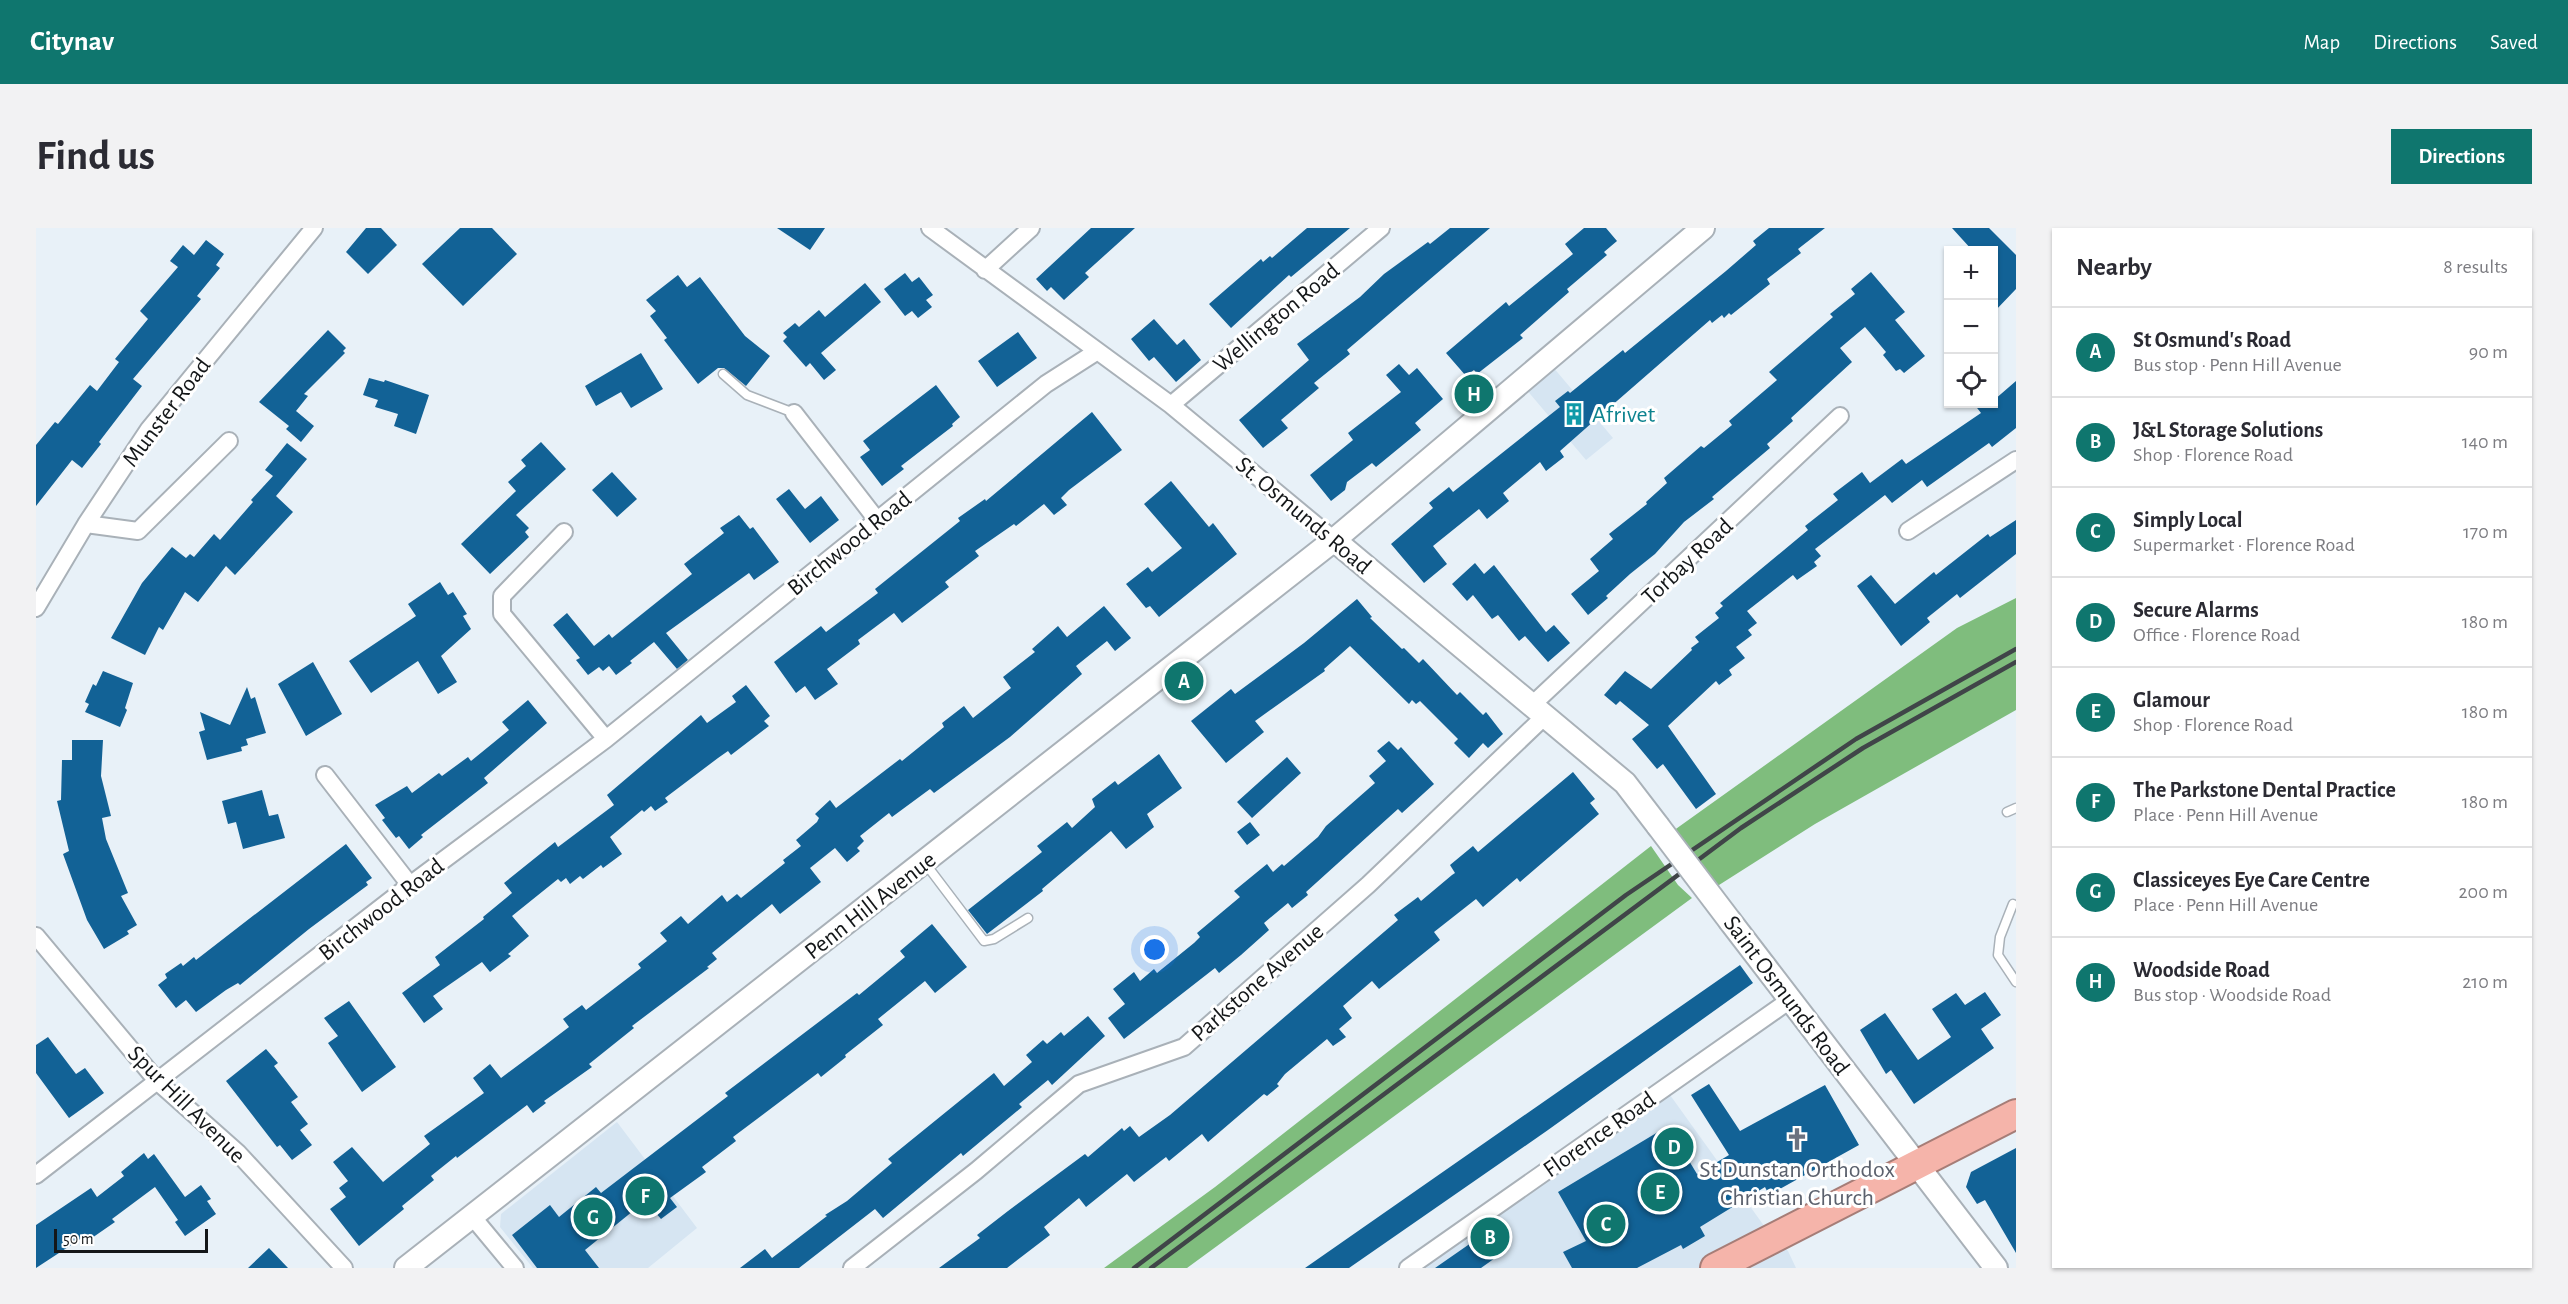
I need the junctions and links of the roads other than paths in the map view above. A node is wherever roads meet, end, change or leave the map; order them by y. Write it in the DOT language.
graph roads {
  1 [pos="314,228"];
  2 [pos="930,228"];
  3 [pos="1031,228"];
  4 [pos="1380,228"];
  5 [pos="1703,228"];
  6 [pos="985,270"];
  7 [pos="1096,352"];
  8 [pos="723,374"];
  9 [pos="1171,405"];
  10 [pos="794,413"];
  11 [pos="1840,416"];
  12 [pos="229,441"];
  13 [pos="2016,460"];
  14 [pos="877,520"];
  15 [pos="86,524"];
  16 [pos="1908,531"];
  17 [pos="564,532"];
  18 [pos="1334,540"];
  19 [pos="38,600"];
  20 [pos="1539,711"];
  21 [pos="606,739"];
  22 [pos="325,775"];
  23 [pos="1658,826"];
  24 [pos="924,862"];
  25 [pos="410,885"];
  26 [pos="2013,904"];
  27 [pos="1028,918"];
  28 [pos="36,936"];
  29 [pos="2016,982"];
  30 [pos="1790,1000"];
  31 [pos="158,1082"];
  32 [pos="2016,1114"];
  33 [pos="1916,1164"];
  34 [pos="36,1175"];
  35 [pos="471,1215"];
  36 [pos="344,1268"];
  37 [pos="406,1268"];
  38 [pos="515,1268"];
  39 [pos="852,1268"];
  40 [pos="1408,1268"];
  41 [pos="1715,1268"];
  42 [pos="1996,1268"];
  1 -- 15 [label="street, Munster Road"];
  2 -- 6 [label="street, St. Osmunds Road"];
  3 -- 6 [label="street"];
  4 -- 9 [label="street, Wellington Road"];
  5 -- 18 [label="street, Penn Hill Avenue"];
  6 -- 7 [label="street, St. Osmunds Road"];
  7 -- 9 [label="street, St. Osmunds Road"];
  7 -- 14 [label="street, Birchwood Road"];
  8 -- 10 [label="lane"];
  9 -- 18 [label="street, St. Osmunds Road"];
  10 -- 14 [label="street"];
  11 -- 20 [label="street, Torbay Road"];
  12 -- 15 [label="street"];
  13 -- 16 [label="street"];
  14 -- 21 [label="street, Birchwood Road"];
  15 -- 19 [label="street, Munster Road"];
  17 -- 21 [label="street"];
  18 -- 20 [label="street, St. Osmunds Road"];
  18 -- 24 [label="street, Penn Hill Avenue"];
  20 -- 23 [label="street, St. Osmunds Road"];
  20 -- 39 [label="street, Parkstone Avenue"];
  21 -- 25 [label="street, Birchwood Road"];
  22 -- 25 [label="street"];
  23 -- 30 [label="street, Saint Osmunds Road, bridge"];
  24 -- 27 [label="lane"];
  24 -- 35 [label="street, Penn Hill Avenue"];
  25 -- 31 [label="street, Birchwood Road"];
  26 -- 29 [label="lane"];
  28 -- 31 [label="street, Spur Hill Avenue"];
  30 -- 33 [label="street, Saint Osmunds Road"];
  30 -- 40 [label="street, Florence Road"];
  31 -- 34 [label="street, Birchwood Road"];
  31 -- 36 [label="street, Spur Hill Avenue"];
  32 -- 33 [label="highway"];
  33 -- 41 [label="highway"];
  33 -- 42 [label="street, Saint Osmunds Road"];
  35 -- 37 [label="street, Penn Hill Avenue"];
  35 -- 38 [label="street"];
}
